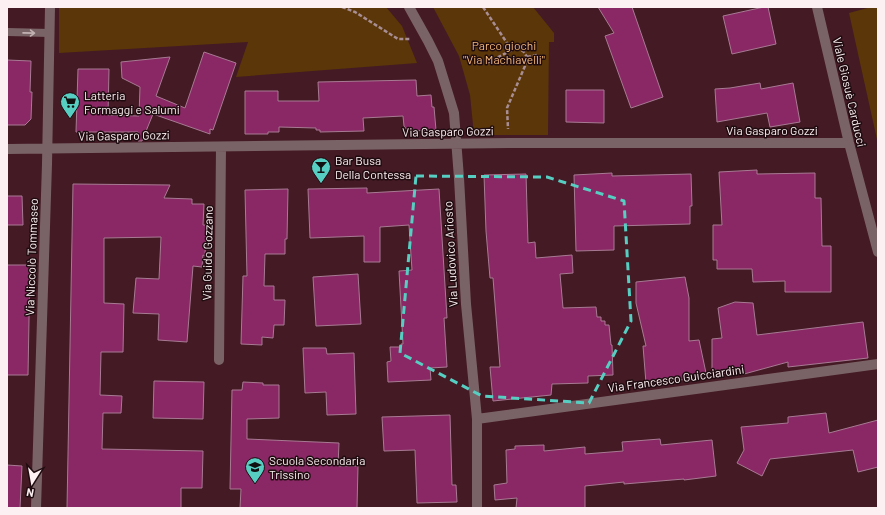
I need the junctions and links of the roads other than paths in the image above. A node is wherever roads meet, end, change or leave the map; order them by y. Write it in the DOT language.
graph roads {
  1 [pos="50,7"];
  2 [pos="409,7"];
  3 [pos="817,7"];
  4 [pos="7,32"];
  5 [pos="50,34"];
  6 [pos="849,143"];
  7 [pos="457,144"];
  8 [pos="221,147"];
  9 [pos="7,149"];
  10 [pos="47,149"];
  11 [pos="875,230"];
  12 [pos="878,252"];
  13 [pos="219,360"];
  14 [pos="878,364"];
  15 [pos="477,419"];
  16 [pos="36,508"];
  17 [pos="477,508"];
  1 -- 5 [label="street, Via Niccolò Tommaseo"];
  2 -- 7 [label="street, Via Ludovico Ariosto"];
  3 -- 6 [label="street, Viale Giosuè Carducci"];
  4 -- 5 [label="lane, one-way"];
  5 -- 10 [label="street, Via Niccolò Tommaseo"];
  6 -- 7 [label="street, Via Gasparo Gozzi"];
  6 -- 11 [label="street, Viale Giosuè Carducci"];
  7 -- 8 [label="street, Via Gasparo Gozzi"];
  7 -- 15 [label="street, Via Ludovico Ariosto"];
  8 -- 10 [label="street, Via Gasparo Gozzi"];
  8 -- 13 [label="street, Via Guido Gozzano"];
  9 -- 10 [label="street, Via Gasparo Gozzi"];
  10 -- 16 [label="street, Via Niccolò Tommaseo"];
  11 -- 12 [label="street, Viale Giosuè Carducci"];
  14 -- 15 [label="street, Via Francesco Guicciardini"];
  15 -- 17 [label="street, Via Ludovico Ariosto"];
}
